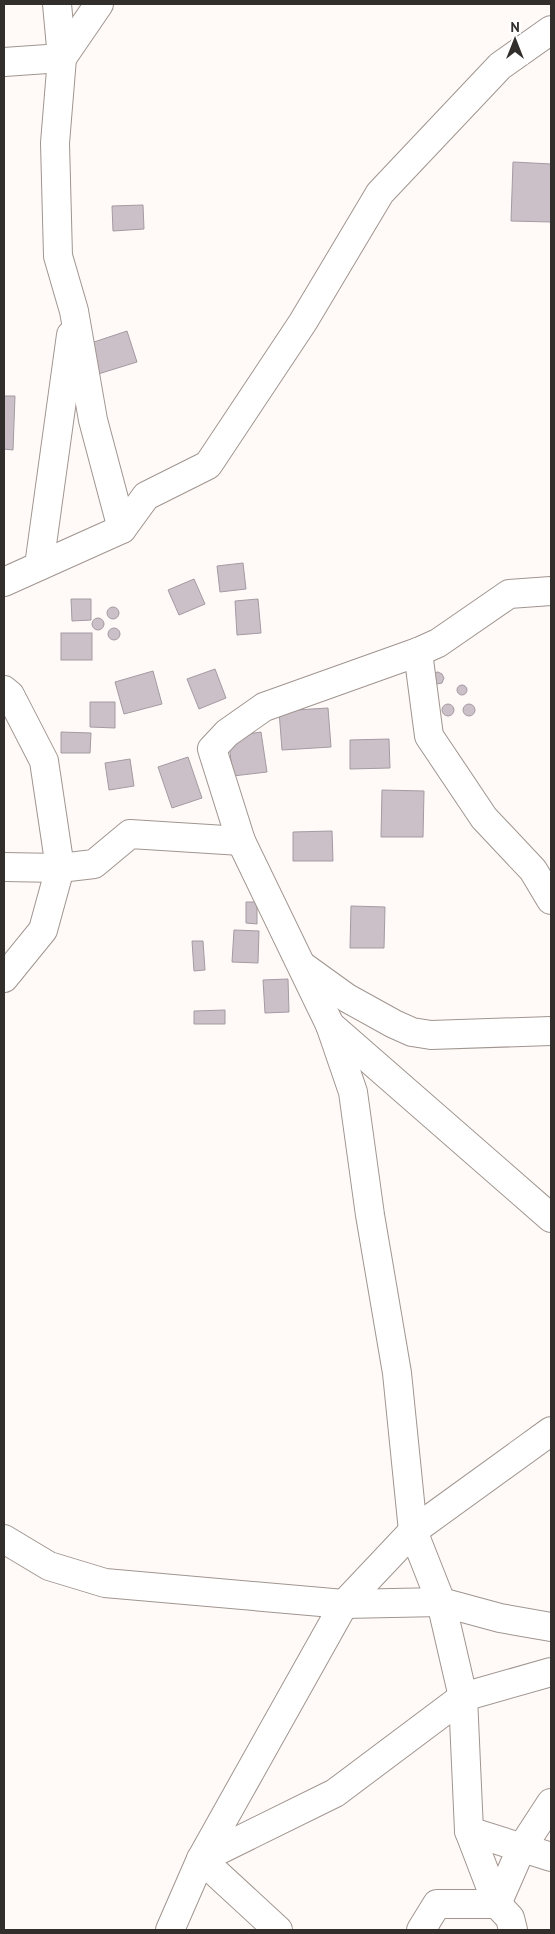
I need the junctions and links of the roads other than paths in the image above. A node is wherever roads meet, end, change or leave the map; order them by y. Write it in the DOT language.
graph roads {
  1 [pos="57,4"];
  2 [pos="99,4"];
  3 [pos="551,30"];
  4 [pos="62,58"];
  5 [pos="4,62"];
  6 [pos="74,311"];
  7 [pos="122,529"];
  8 [pos="39,566"];
  9 [pos="4,582"];
  10 [pos="551,591"];
  11 [pos="418,652"];
  12 [pos="4,690"];
  13 [pos="241,841"];
  14 [pos="4,867"];
  15 [pos="60,868"];
  16 [pos="551,900"];
  17 [pos="300,964"];
  18 [pos="4,978"];
  19 [pos="330,1025"];
  20 [pos="551,1032"];
  21 [pos="551,1218"];
  22 [pos="551,1431"];
  23 [pos="413,1532"];
  24 [pos="4,1540"];
  25 [pos="441,1602"];
  26 [pos="344,1604"];
  27 [pos="551,1627"];
  28 [pos="551,1672"];
  29 [pos="463,1697"];
  30 [pos="551,1803"];
  31 [pos="469,1831"];
  32 [pos="521,1849"];
  33 [pos="551,1857"];
  34 [pos="201,1859"];
  35 [pos="497,1904"];
  36 [pos="170,1930"];
  37 [pos="278,1930"];
  38 [pos="421,1930"];
  39 [pos="513,1930"];
  1 -- 4 [label="street"];
  2 -- 4 [label="street"];
  3 -- 7 [label="street"];
  4 -- 5 [label="street"];
  4 -- 6 [label="street"];
  6 -- 7 [label="street"];
  6 -- 8 [label="street"];
  7 -- 8 [label="street"];
  8 -- 9 [label="street"];
  10 -- 11 [label="street"];
  11 -- 13 [label="street"];
  11 -- 16 [label="street"];
  12 -- 15 [label="street"];
  13 -- 15 [label="street"];
  13 -- 17 [label="street"];
  14 -- 15 [label="street"];
  15 -- 18 [label="street"];
  17 -- 19 [label="street"];
  17 -- 20 [label="street"];
  19 -- 21 [label="street"];
  19 -- 23 [label="street"];
  22 -- 23 [label="street"];
  23 -- 25 [label="street"];
  23 -- 26 [label="street"];
  24 -- 26 [label="street"];
  25 -- 26 [label="street"];
  25 -- 27 [label="street"];
  25 -- 29 [label="street"];
  26 -- 34 [label="street"];
  28 -- 29 [label="street"];
  29 -- 31 [label="street"];
  29 -- 34 [label="street"];
  30 -- 32 [label="street"];
  31 -- 32 [label="street"];
  31 -- 35 [label="street"];
  32 -- 33 [label="street"];
  32 -- 35 [label="street"];
  34 -- 36 [label="street"];
  34 -- 37 [label="street"];
  35 -- 38 [label="street"];
  35 -- 39 [label="street"];
}
